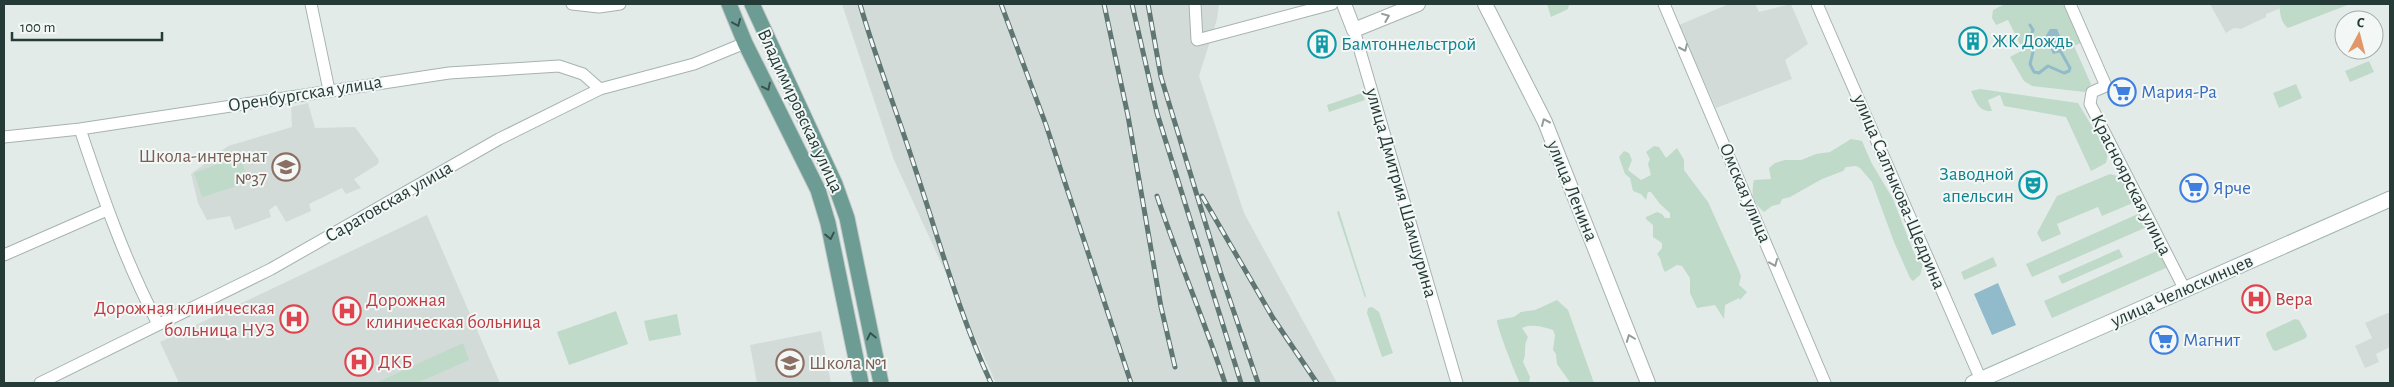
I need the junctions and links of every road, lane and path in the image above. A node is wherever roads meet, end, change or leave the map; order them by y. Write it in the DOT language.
graph roads {
  1 [pos="311,4"];
  2 [pos="572,4"];
  3 [pos="620,4"];
  4 [pos="729,4"];
  5 [pos="752,4"];
  6 [pos="1195,4"];
  7 [pos="1332,4"];
  8 [pos="1344,4"];
  9 [pos="1418,4"];
  10 [pos="1485,4"];
  11 [pos="1664,4"];
  12 [pos="1818,4"];
  13 [pos="2070,4"];
  14 [pos="1354,30"];
  15 [pos="745,43"];
  16 [pos="600,89"];
  17 [pos="329,90"];
  18 [pos="80,129"];
  19 [pos="4,138"];
  20 [pos="2390,199"];
  21 [pos="107,210"];
  22 [pos="4,255"];
  23 [pos="2184,290"];
  24 [pos="158,324"];
  25 [pos="1977,381"];
  26 [pos="40,383"];
  27 [pos="861,383"];
  28 [pos="881,383"];
  29 [pos="1457,383"];
  30 [pos="1648,383"];
  31 [pos="1825,383"];
  1 -- 17 [label="street"];
  2 -- 3 [label="street"];
  4 -- 15 [label="main road, Владимировская улица, one-way"];
  28 -- 5 [label="main road, Владимировская улица, one-way"];
  6 -- 7 [label="street"];
  8 -- 14 [label="street, улица Дмитрия Шамшурина"];
  14 -- 9 [label="street, one-way"];
  30 -- 10 [label="street, улица Ленина, one-way"];
  11 -- 31 [label="street, Омская улица, one-way"];
  12 -- 25 [label="street, улица Салтыкова-Щедрина"];
  13 -- 23 [label="street, Красноярская улица"];
  14 -- 29 [label="street, улица Дмитрия Шамшурина"];
  15 -- 16 [label="street, Саратовская улица"];
  15 -- 27 [label="main road, Владимировская улица, one-way"];
  16 -- 17 [label="street, Оренбургская улица"];
  16 -- 24 [label="street, Саратовская улица"];
  17 -- 18 [label="street, Оренбургская улица"];
  18 -- 19 [label="street, Оренбургская улица"];
  18 -- 21 [label="street"];
  20 -- 23 [label="main road, улица Челюскинцев"];
  21 -- 22 [label="street"];
  21 -- 24 [label="street"];
  23 -- 25 [label="main road, улица Челюскинцев"];
  24 -- 26 [label="street, Саратовская улица"];
}
